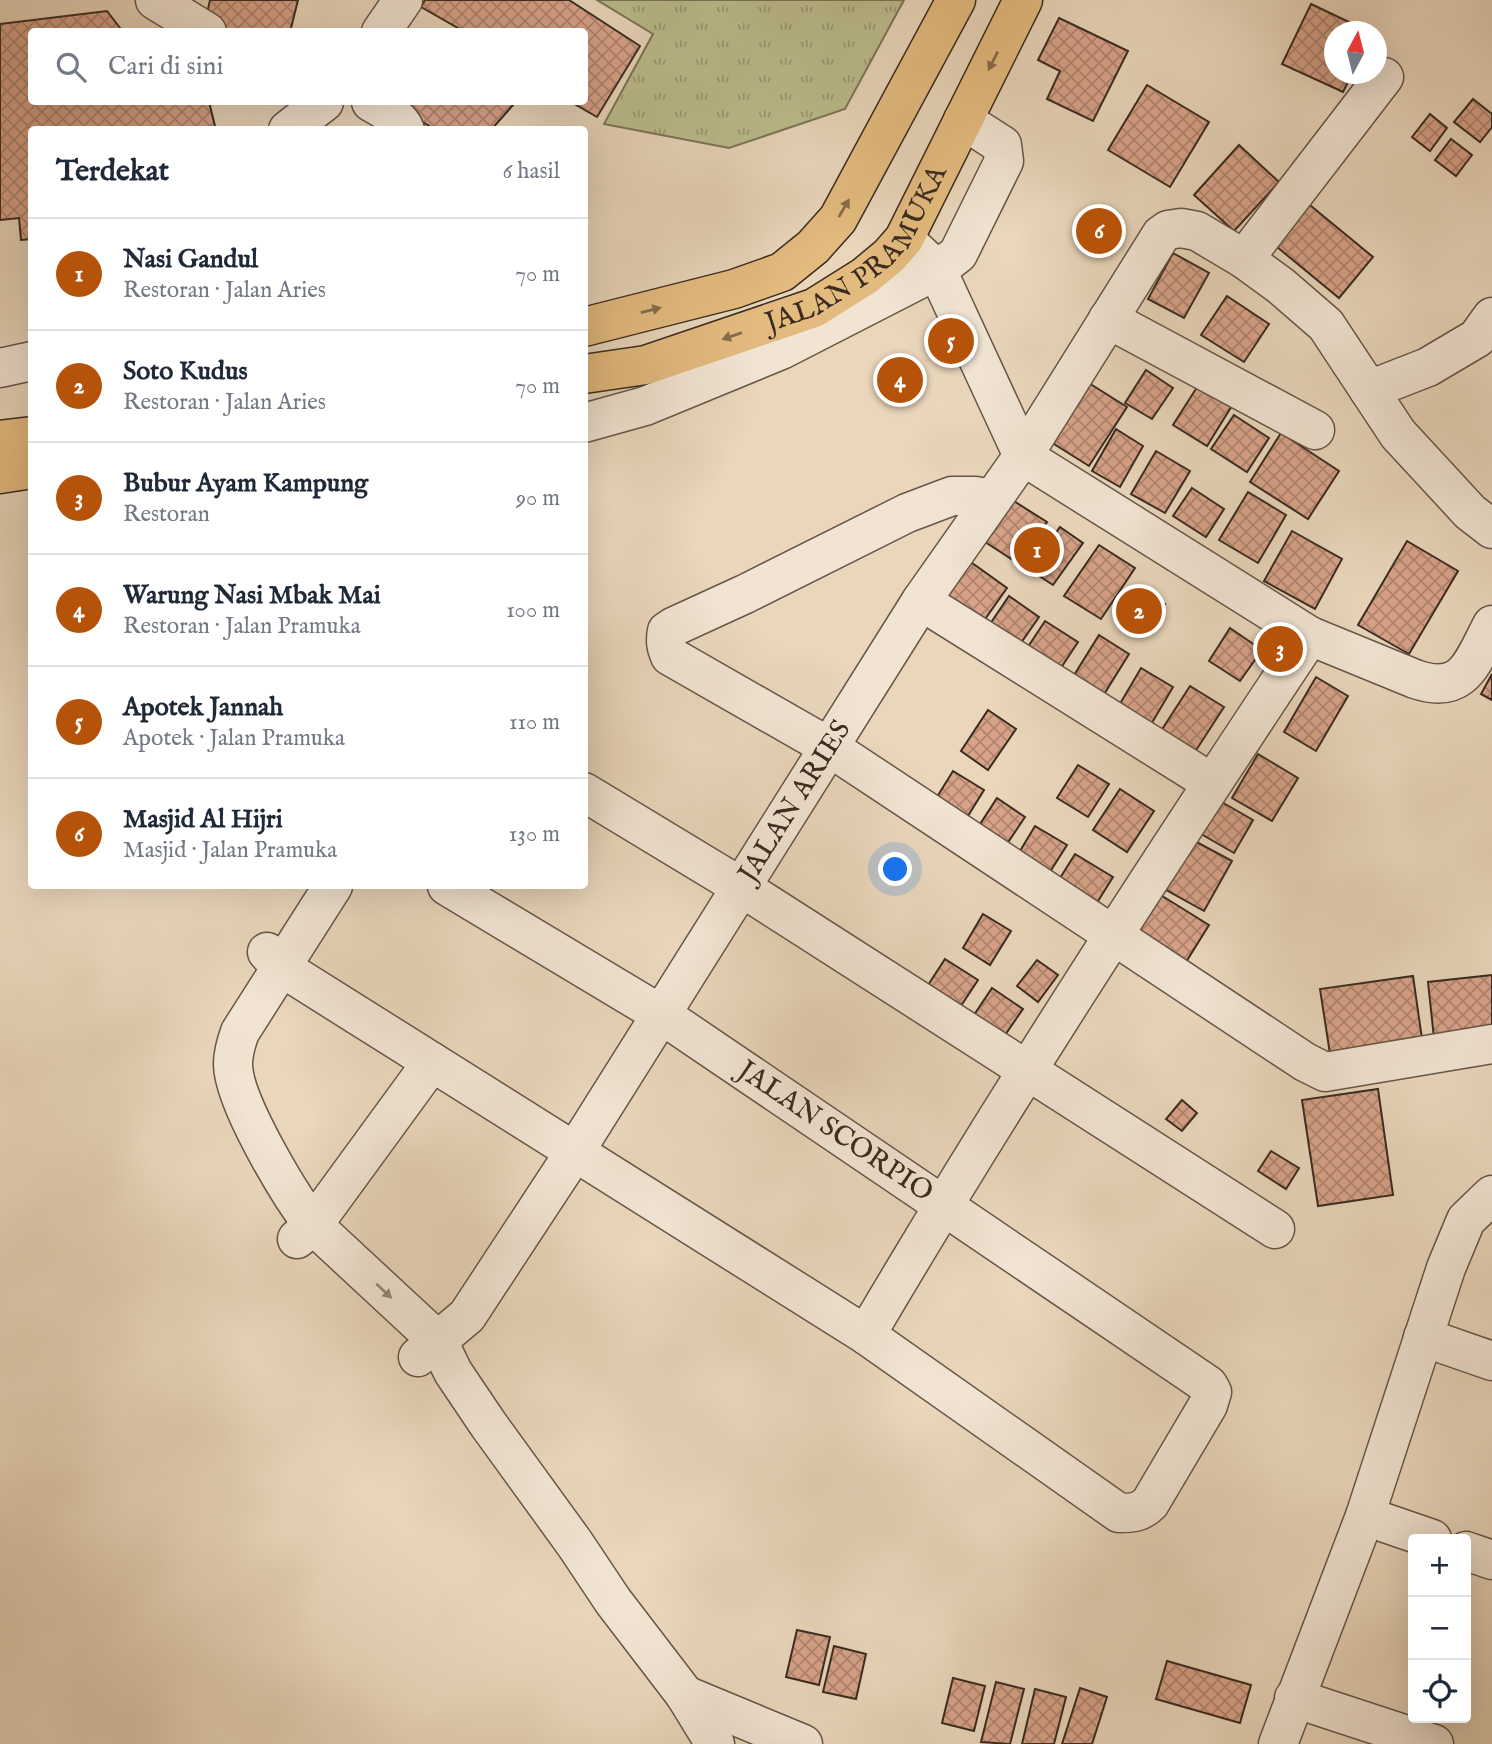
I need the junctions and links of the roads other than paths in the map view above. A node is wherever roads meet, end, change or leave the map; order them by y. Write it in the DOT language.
graph roads {
  1 [pos="155,0"];
  2 [pos="403,0"];
  3 [pos="956,0"];
  4 [pos="1023,0"];
  5 [pos="200,28"];
  6 [pos="384,28"];
  7 [pos="1379,84"];
  8 [pos="320,105"];
  9 [pos="376,105"];
  10 [pos="963,120"];
  11 [pos="293,126"];
  12 [pos="404,126"];
  13 [pos="904,239"];
  14 [pos="1244,259"];
  15 [pos="937,270"];
  16 [pos="1492,317"];
  17 [pos="1108,319"];
  18 [pos="588,326"];
  19 [pos="28,362"];
  20 [pos="0,368"];
  21 [pos="588,373"];
  22 [pos="1369,390"];
  23 [pos="588,422"];
  24 [pos="1315,430"];
  25 [pos="7,442"];
  26 [pos="1023,456"];
  27 [pos="28,465"];
  28 [pos="991,499"];
  29 [pos="1492,529"];
  30 [pos="921,601"];
  31 [pos="1492,625"];
  32 [pos="1310,635"];
  33 [pos="829,747"];
  34 [pos="1212,783"];
  35 [pos="588,794"];
  36 [pos="741,887"];
  37 [pos="308,889"];
  38 [pos="331,889"];
  39 [pos="452,889"];
  40 [pos="1115,934"];
  41 [pos="274,959"];
  42 [pos="662,1014"];
  43 [pos="1492,1044"];
  44 [pos="432,1062"];
  45 [pos="1028,1072"];
  46 [pos="574,1153"];
  47 [pos="1492,1195"];
  48 [pos="942,1205"];
  49 [pos="1275,1229"];
  50 [pos="305,1232"];
  51 [pos="866,1335"];
  52 [pos="1423,1337"];
  53 [pos="436,1357"];
  54 [pos="1492,1361"];
  55 [pos="1365,1516"];
  56 [pos="1417,1534"];
  57 [pos="1471,1553"];
  58 [pos="1492,1560"];
  59 [pos="1294,1698"];
  60 [pos="716,1736"];
  61 [pos="803,1744"];
  62 [pos="1278,1744"];
  63 [pos="1434,1744"];
  1 -- 5 [label="street"];
  2 -- 6 [label="street"];
  18 -- 3 [label="main road, JALAN PRAMUKA, one-way"];
  4 -- 10 [label="main road, JALAN PRAMUKA, one-way"];
  7 -- 14 [label="street"];
  8 -- 11 [label="street"];
  9 -- 12 [label="street"];
  10 -- 13 [label="main road, JALAN PRAMUKA"];
  10 -- 15 [label="street"];
  13 -- 15 [label="street"];
  13 -- 21 [label="main road, JALAN PRAMUKA, one-way"];
  14 -- 17 [label="street, JALAN ARIES"];
  14 -- 22 [label="street"];
  15 -- 23 [label="street"];
  15 -- 26 [label="street"];
  16 -- 22 [label="street"];
  17 -- 24 [label="street"];
  17 -- 26 [label="street, JALAN ARIES"];
  19 -- 20 [label="street"];
  22 -- 29 [label="street"];
  25 -- 27 [label="main road"];
  26 -- 28 [label="street, JALAN ARIES"];
  26 -- 32 [label="street"];
  28 -- 30 [label="street, JALAN ARIES"];
  28 -- 33 [label="street"];
  30 -- 33 [label="street, JALAN ARIES"];
  30 -- 34 [label="street"];
  31 -- 32 [label="street"];
  32 -- 34 [label="street"];
  33 -- 36 [label="street, JALAN ARIES"];
  33 -- 40 [label="street"];
  34 -- 40 [label="street"];
  35 -- 36 [label="street"];
  36 -- 42 [label="street, JALAN ARIES"];
  36 -- 45 [label="street"];
  37 -- 41 [label="street"];
  38 -- 41 [label="street"];
  39 -- 42 [label="street, JALAN SCORPIO"];
  40 -- 43 [label="street"];
  40 -- 45 [label="street"];
  41 -- 44 [label="street"];
  41 -- 50 [label="street"];
  42 -- 46 [label="street, JALAN ARIES"];
  42 -- 48 [label="street, JALAN SCORPIO"];
  44 -- 46 [label="street"];
  44 -- 50 [label="street"];
  45 -- 48 [label="street"];
  45 -- 49 [label="street"];
  46 -- 51 [label="street"];
  46 -- 53 [label="street, JALAN ARIES"];
  47 -- 52 [label="street"];
  48 -- 51 [label="street"];
  48 -- 51 [label="street, JALAN SCORPIO"];
  50 -- 53 [label="street"];
  52 -- 54 [label="street"];
  52 -- 55 [label="street"];
  53 -- 60 [label="street"];
  55 -- 56 [label="street"];
  55 -- 59 [label="street"];
  57 -- 58 [label="street"];
  59 -- 62 [label="street"];
  59 -- 63 [label="street"];
  60 -- 61 [label="street"];
}
